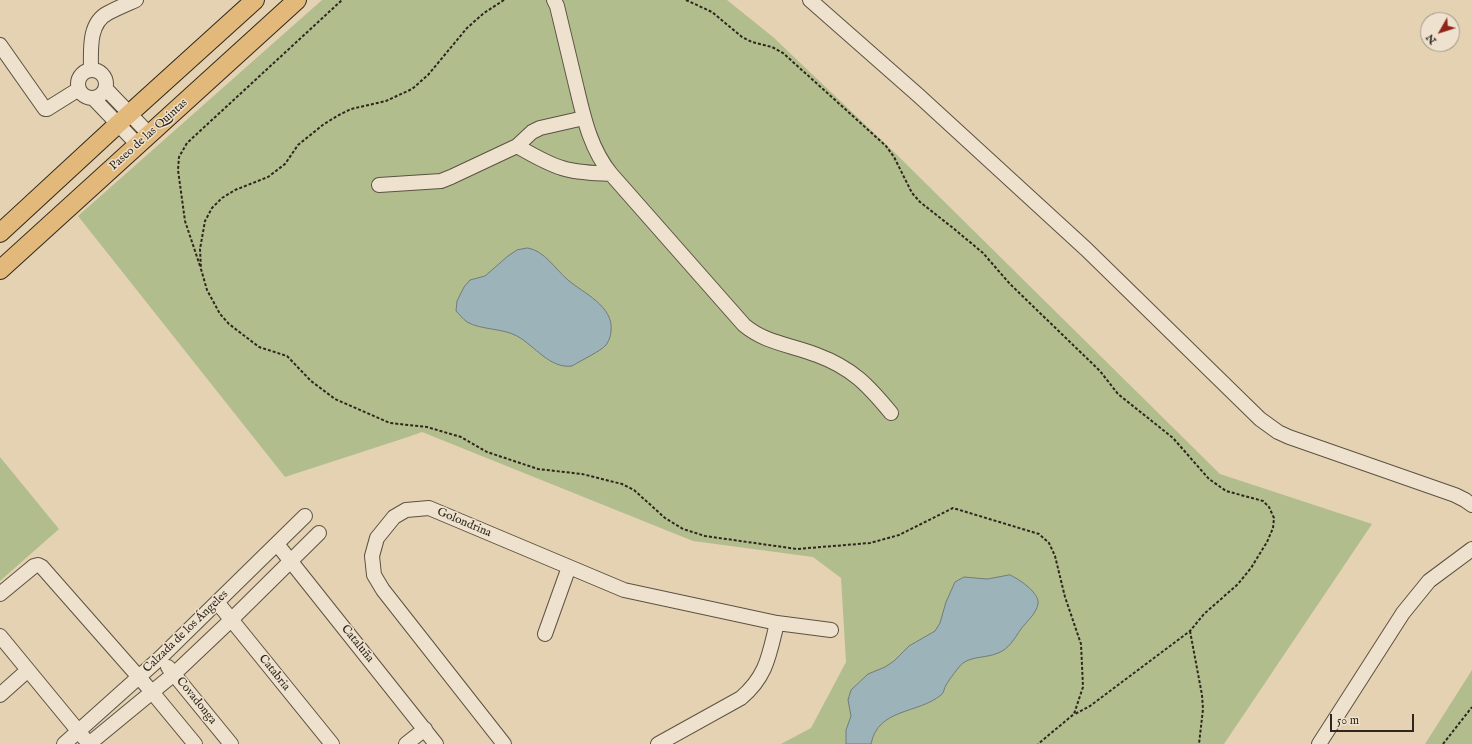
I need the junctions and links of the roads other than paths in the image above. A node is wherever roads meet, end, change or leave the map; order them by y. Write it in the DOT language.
graph roads {
  1 [pos="136,0"];
  2 [pos="255,0"];
  3 [pos="297,0"];
  4 [pos="810,0"];
  5 [pos="555,1"];
  6 [pos="0,45"];
  7 [pos="91,70"];
  8 [pos="79,89"];
  9 [pos="106,89"];
  10 [pos="94,99"];
  11 [pos="584,118"];
  12 [pos="124,119"];
  13 [pos="144,140"];
  14 [pos="517,146"];
  15 [pos="611,174"];
  16 [pos="379,185"];
  17 [pos="0,234"];
  18 [pos="0,270"];
  19 [pos="891,413"];
  20 [pos="1472,505"];
  21 [pos="304,516"];
  22 [pos="319,533"];
  23 [pos="277,544"];
  24 [pos="1472,549"];
  25 [pos="291,561"];
  26 [pos="568,567"];
  27 [pos="0,594"];
  28 [pos="217,602"];
  29 [pos="231,620"];
  30 [pos="777,623"];
  31 [pos="830,630"];
  32 [pos="545,634"];
  33 [pos="2,642"];
  34 [pos="160,658"];
  35 [pos="28,670"];
  36 [pos="174,674"];
  37 [pos="139,677"];
  38 [pos="152,692"];
  39 [pos="0,695"];
  40 [pos="425,729"];
  41 [pos="78,731"];
  42 [pos="64,744"];
  43 [pos="89,744"];
  44 [pos="195,744"];
  45 [pos="231,744"];
  46 [pos="332,744"];
  47 [pos="406,744"];
  48 [pos="436,744"];
  49 [pos="504,744"];
  50 [pos="658,744"];
  51 [pos="1319,744"];
  1 -- 7 [label="street"];
  2 -- 12 [label="main road"];
  3 -- 13 [label="main road, Paseo de las Quintas"];
  4 -- 20 [label="street"];
  5 -- 11 [label="street"];
  6 -- 8 [label="street"];
  7 -- 8 [label="street"];
  7 -- 9 [label="street"];
  8 -- 10 [label="street"];
  9 -- 10 [label="street"];
  9 -- 12 [label="street"];
  10 -- 12 [label="street"];
  11 -- 14 [label="street"];
  11 -- 15 [label="street"];
  12 -- 13 [label="street"];
  12 -- 17 [label="main road"];
  13 -- 18 [label="main road, Paseo de las Quintas"];
  14 -- 15 [label="street"];
  14 -- 16 [label="street"];
  15 -- 19 [label="street"];
  21 -- 23 [label="street, Calzada de los Ángeles"];
  22 -- 25 [label="street, Calzada de los Ángeles"];
  23 -- 25 [label="street, Cataluña"];
  23 -- 28 [label="street, Calzada de los Ángeles"];
  24 -- 51 [label="street"];
  25 -- 29 [label="street, Calzada de los Ángeles"];
  25 -- 40 [label="street, Cataluña"];
  26 -- 30 [label="street, Golondrina"];
  26 -- 32 [label="street"];
  26 -- 49 [label="street, Golondrina"];
  27 -- 37 [label="street"];
  28 -- 29 [label="street, Catabria"];
  28 -- 34 [label="street, Calzada de los Ángeles"];
  29 -- 36 [label="street, Calzada de los Ángeles"];
  29 -- 46 [label="street, Catabria"];
  30 -- 31 [label="street, Golondrina"];
  30 -- 50 [label="street"];
  33 -- 35 [label="street"];
  34 -- 36 [label="street, Covadonga"];
  34 -- 37 [label="street, Calzada de los Ángeles"];
  35 -- 39 [label="street"];
  35 -- 41 [label="street"];
  36 -- 38 [label="street, Calzada de los Ángeles"];
  36 -- 45 [label="street, Covadonga"];
  37 -- 38 [label="street"];
  37 -- 41 [label="street, Calzada de los Ángeles"];
  38 -- 43 [label="street, Calzada de los Ángeles"];
  38 -- 44 [label="street"];
  40 -- 47 [label="street"];
  40 -- 48 [label="street, Cataluña"];
  41 -- 42 [label="street, Calzada de los Ángeles"];
  41 -- 43 [label="street"];
}
